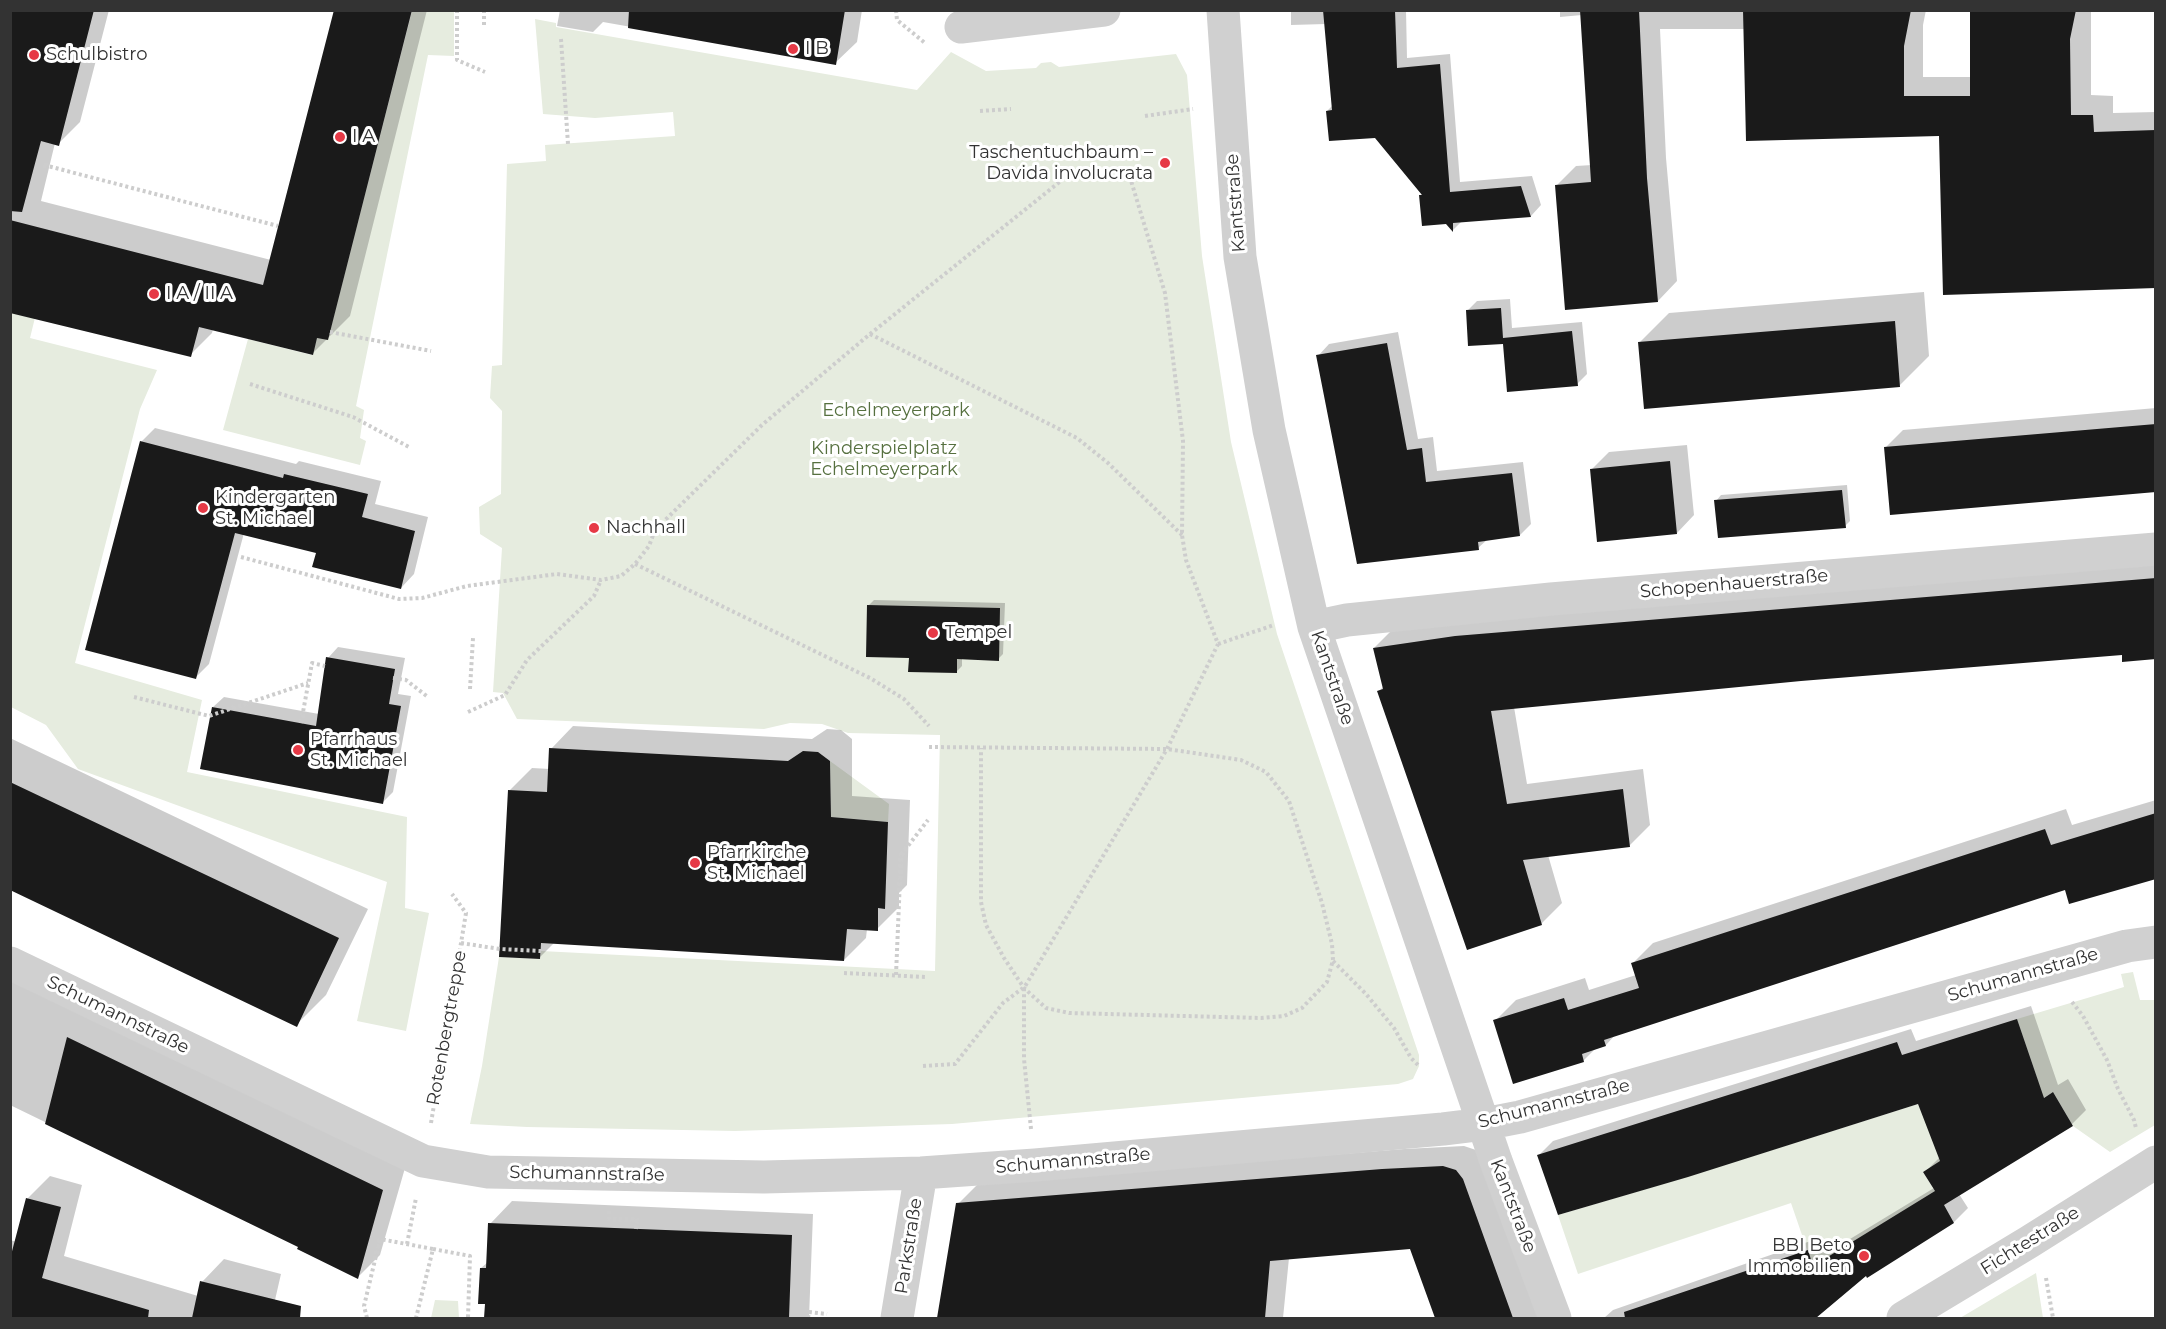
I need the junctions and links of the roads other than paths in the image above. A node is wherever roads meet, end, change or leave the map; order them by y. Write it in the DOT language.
graph roads {
  1 [pos="1104,10"];
  2 [pos="1223,10"];
  3 [pos="961,27"];
  4 [pos="2156,549"];
  5 [pos="1314,627"];
  6 [pos="2156,942"];
  7 [pos="10,963"];
  8 [pos="1484,1124"];
  9 [pos="2156,1162"];
  10 [pos="921,1173"];
  11 [pos="897,1318"];
  12 [pos="1555,1318"];
  13 [pos="1903,1318"];
  1 -- 3 [label="street"];
  2 -- 5 [label="street, Kantstraße"];
  4 -- 5 [label="street, Schopenhauerstraße"];
  5 -- 8 [label="street, Kantstraße"];
  6 -- 8 [label="street, Schumannstraße"];
  7 -- 10 [label="street, Schumannstraße"];
  8 -- 10 [label="street, Schumannstraße"];
  8 -- 12 [label="street, Kantstraße"];
  9 -- 13 [label="street, Fichtestraße"];
  10 -- 11 [label="street, Parkstraße"];
}
